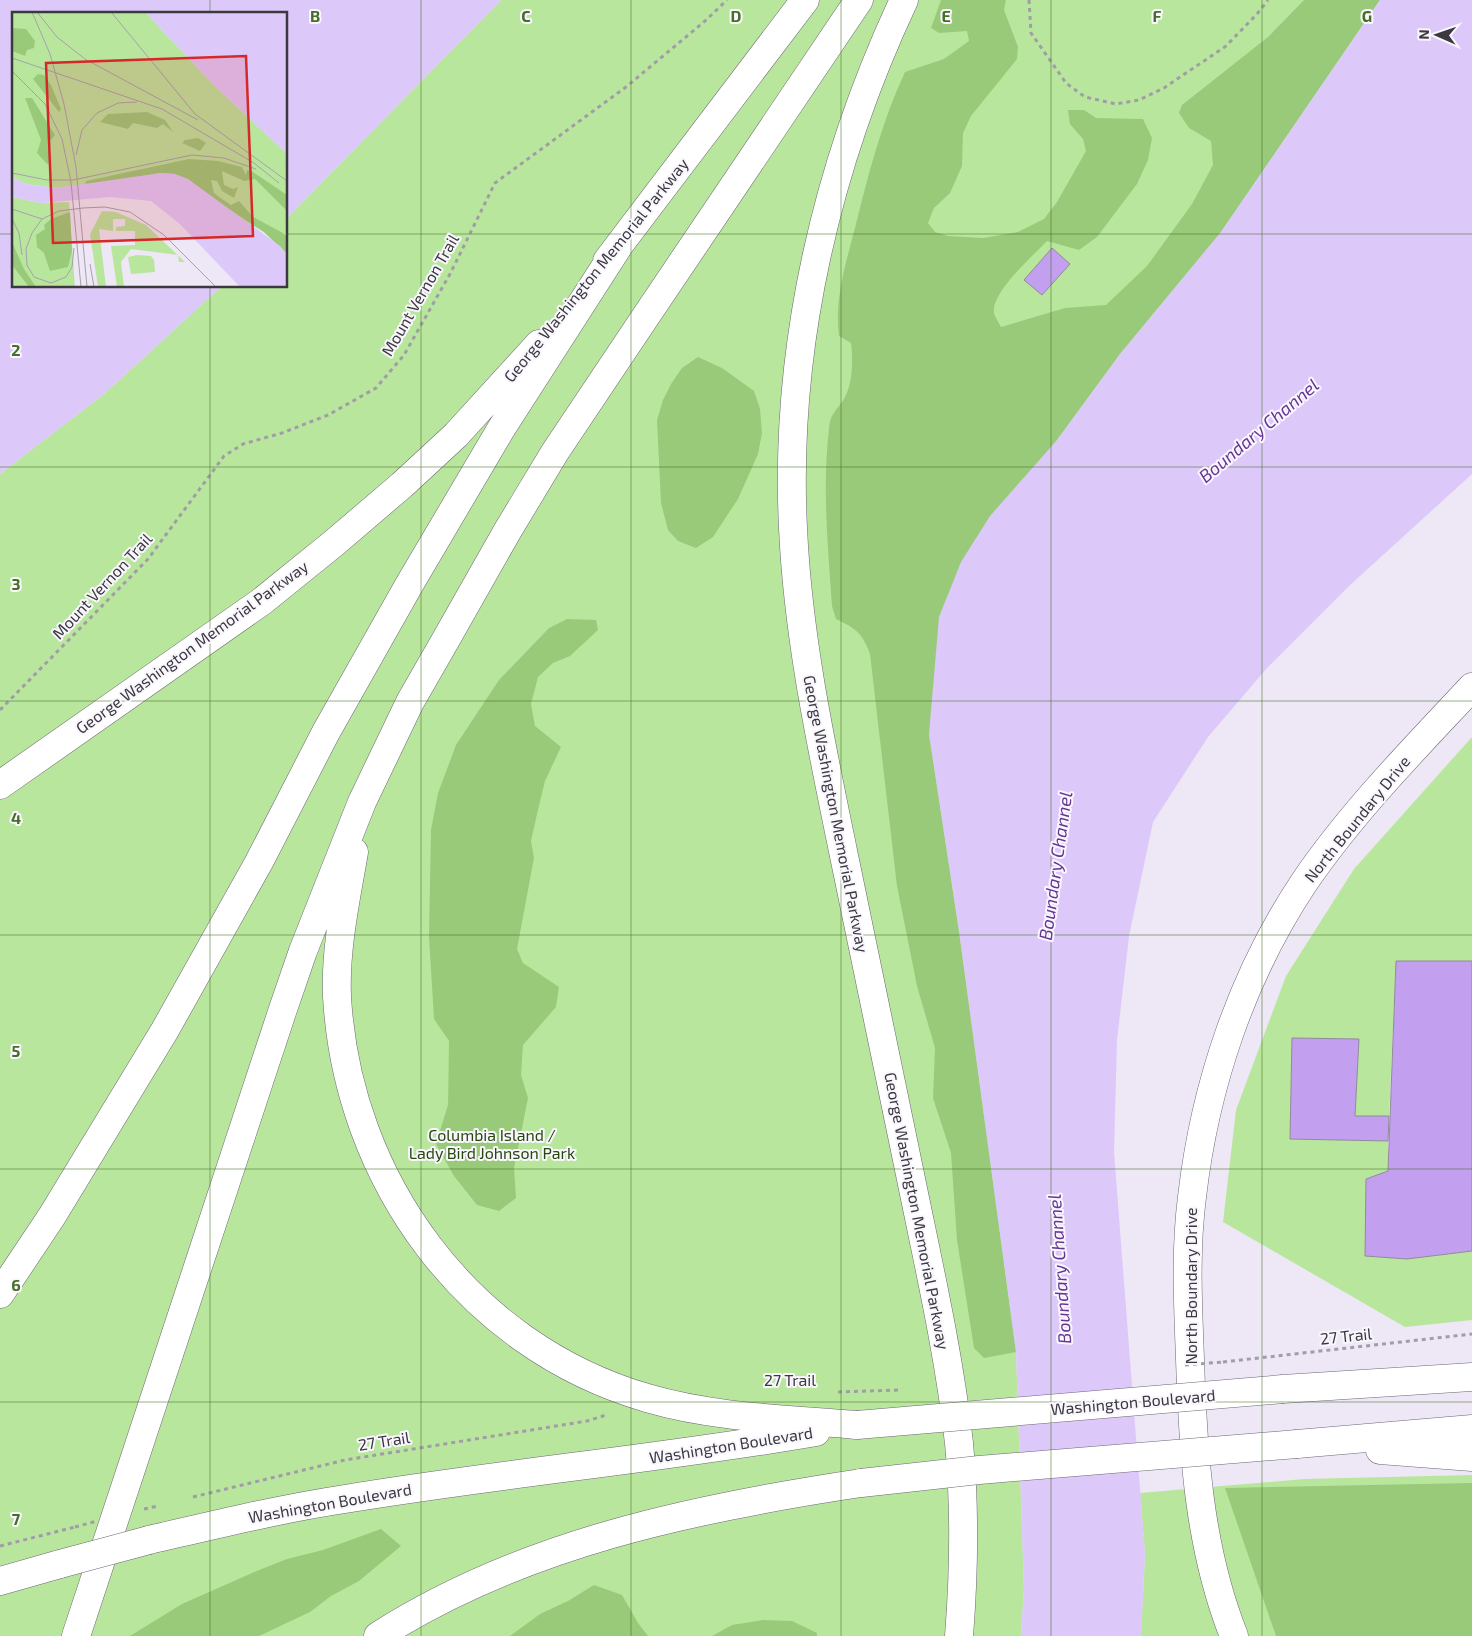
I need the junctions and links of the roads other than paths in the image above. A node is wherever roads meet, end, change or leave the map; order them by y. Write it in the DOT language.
graph roads {
  1 [pos="804,0"];
  2 [pos="858,0"];
  3 [pos="904,0"];
  4 [pos="618,247"];
  5 [pos="1472,687"];
  6 [pos="0,785"];
  7 [pos="362,802"];
  8 [pos="0,1294"];
  9 [pos="1472,1363"];
  10 [pos="1472,1377"];
  11 [pos="1374,1383"];
  12 [pos="857,1425"];
  13 [pos="1472,1428"];
  14 [pos="1297,1444"];
  15 [pos="1472,1456"];
  16 [pos="0,1581"];
  17 [pos="76,1636"];
  18 [pos="378,1636"];
  19 [pos="959,1636"];
  20 [pos="1234,1636"];
  1 -- 4 [label="main road, George Washington Memorial Parkway"];
  2 -- 7 [label="main road"];
  3 -- 19 [label="main road, George Washington Memorial Parkway"];
  4 -- 6 [label="main road, George Washington Memorial Parkway"];
  4 -- 8 [label="main road"];
  5 -- 20 [label="main road, North Boundary Drive"];
  7 -- 12 [label="main road"];
  7 -- 17 [label="main road"];
  9 -- 11 [label="main road"];
  10 -- 11 [label="main road, Washington Boulevard"];
  11 -- 12 [label="main road, Washington Boulevard, bridge"];
  12 -- 16 [label="main road, Washington Boulevard, bridge"];
  13 -- 14 [label="main road"];
  14 -- 15 [label="main road"];
  14 -- 18 [label="main road, bridge"];
}
